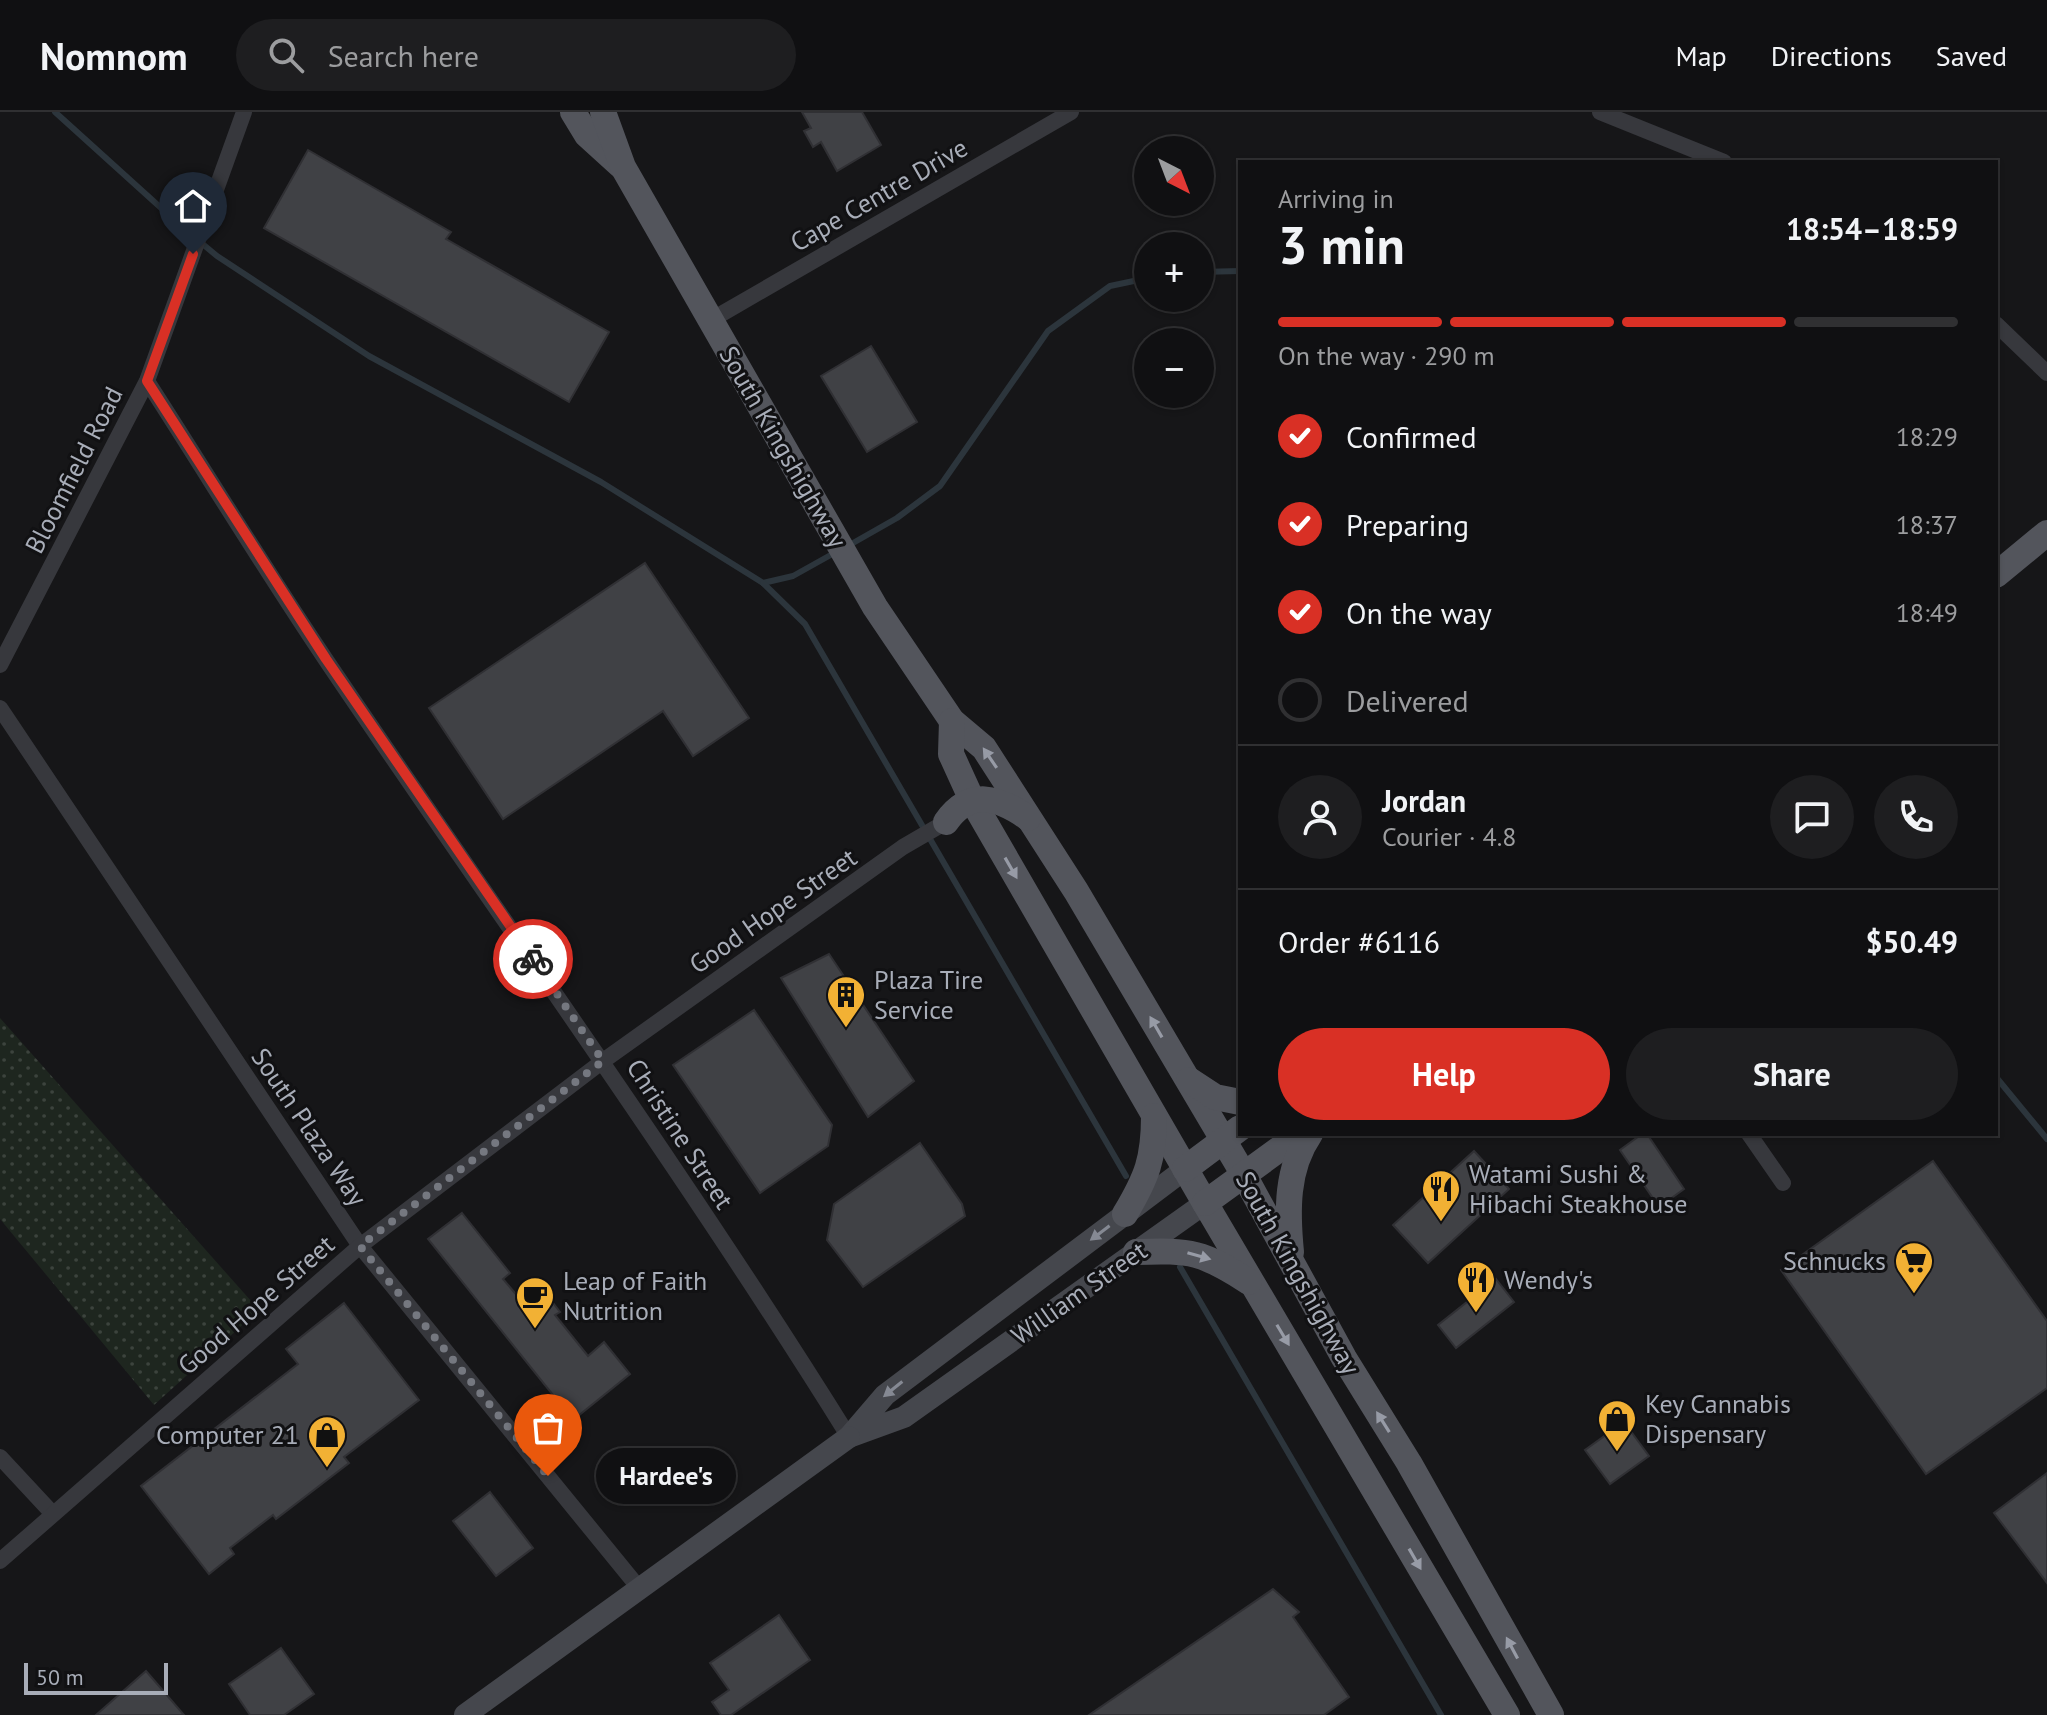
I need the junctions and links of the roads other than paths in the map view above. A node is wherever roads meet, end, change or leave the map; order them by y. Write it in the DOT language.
graph roads {
  1 [pos="244,112"];
  2 [pos="573,112"];
  3 [pos="603,112"];
  4 [pos="1071,112"];
  5 [pos="1600,112"];
  6 [pos="1719,160"];
  7 [pos="623,167"];
  8 [pos="711,320"];
  9 [pos="1998,326"];
  10 [pos="2047,373"];
  11 [pos="147,381"];
  12 [pos="2047,533"];
  13 [pos="1998,573"];
  14 [pos="0,665"];
  15 [pos="0,708"];
  16 [pos="952,721"];
  17 [pos="972,800"];
  18 [pos="1031,820"];
  19 [pos="946,822"];
  20 [pos="992,836"];
  21 [pos="603,1061"];
  22 [pos="1186,1079"];
  23 [pos="1238,1102"];
  24 [pos="1154,1116"];
  25 [pos="1232,1134"];
  26 [pos="1297,1136"];
  27 [pos="1309,1136"];
  28 [pos="1750,1136"];
  29 [pos="1185,1169"];
  30 [pos="1244,1175"];
  31 [pos="1783,1183"];
  32 [pos="1205,1203"];
  33 [pos="1125,1214"];
  34 [pos="360,1246"];
  35 [pos="1136,1252"];
  36 [pos="1292,1264"];
  37 [pos="1254,1286"];
  38 [pos="849,1437"];
  39 [pos="0,1457"];
  40 [pos="53,1514"];
  41 [pos="0,1561"];
  42 [pos="639,1588"];
  43 [pos="465,1715"];
  44 [pos="1507,1715"];
  45 [pos="1551,1715"];
  1 -- 11 [label="street, Bloomfield Road"];
  2 -- 7 [label="main road, South Kingshighway"];
  3 -- 7 [label="main road, South Kingshighway"];
  4 -- 8 [label="street, Cape Centre Drive"];
  5 -- 6 [label="street"];
  7 -- 8 [label="main road, South Kingshighway"];
  8 -- 16 [label="main road, South Kingshighway"];
  9 -- 10 [label="street"];
  11 -- 14 [label="street, Bloomfield Road"];
  11 -- 21 [label="street, Christine Street"];
  12 -- 13 [label="main road"];
  15 -- 34 [label="street, South Plaza Way"];
  16 -- 17 [label="main road, South Kingshighway"];
  18 -- 16 [label="main road, South Kingshighway, one-way"];
  17 -- 18 [label="main road"];
  17 -- 19 [label="main road"];
  17 -- 20 [label="main road, South Kingshighway"];
  22 -- 18 [label="main road, South Kingshighway, one-way"];
  19 -- 20 [label="main road"];
  19 -- 21 [label="street, Good Hope Street"];
  20 -- 24 [label="main road, South Kingshighway, one-way"];
  21 -- 34 [label="street, Good Hope Street"];
  21 -- 38 [label="street, Christine Street"];
  22 -- 23 [label="main road"];
  22 -- 25 [label="main road, South Kingshighway"];
  24 -- 29 [label="main road, South Kingshighway"];
  24 -- 33 [label="main road"];
  25 -- 29 [label="main road, William Street"];
  25 -- 30 [label="main road, South Kingshighway"];
  26 -- 30 [label="main road, William Street"];
  27 -- 36 [label="main road"];
  28 -- 31 [label="street"];
  29 -- 32 [label="main road, South Kingshighway"];
  29 -- 33 [label="main road, William Street"];
  30 -- 32 [label="main road, William Street"];
  30 -- 36 [label="main road, South Kingshighway"];
  32 -- 35 [label="main road, William Street"];
  32 -- 37 [label="main road, South Kingshighway"];
  33 -- 38 [label="main road, William Street, one-way"];
  34 -- 40 [label="street, Good Hope Street"];
  34 -- 42 [label="street, South Plaza Way"];
  35 -- 37 [label="main road, one-way"];
  35 -- 38 [label="main road, William Street"];
  45 -- 36 [label="main road, South Kingshighway, one-way"];
  37 -- 44 [label="main road, South Kingshighway, one-way"];
  38 -- 42 [label="main road, William Street"];
  39 -- 40 [label="street"];
  40 -- 41 [label="street, Good Hope Street"];
  42 -- 43 [label="main road, William Street"];
}
